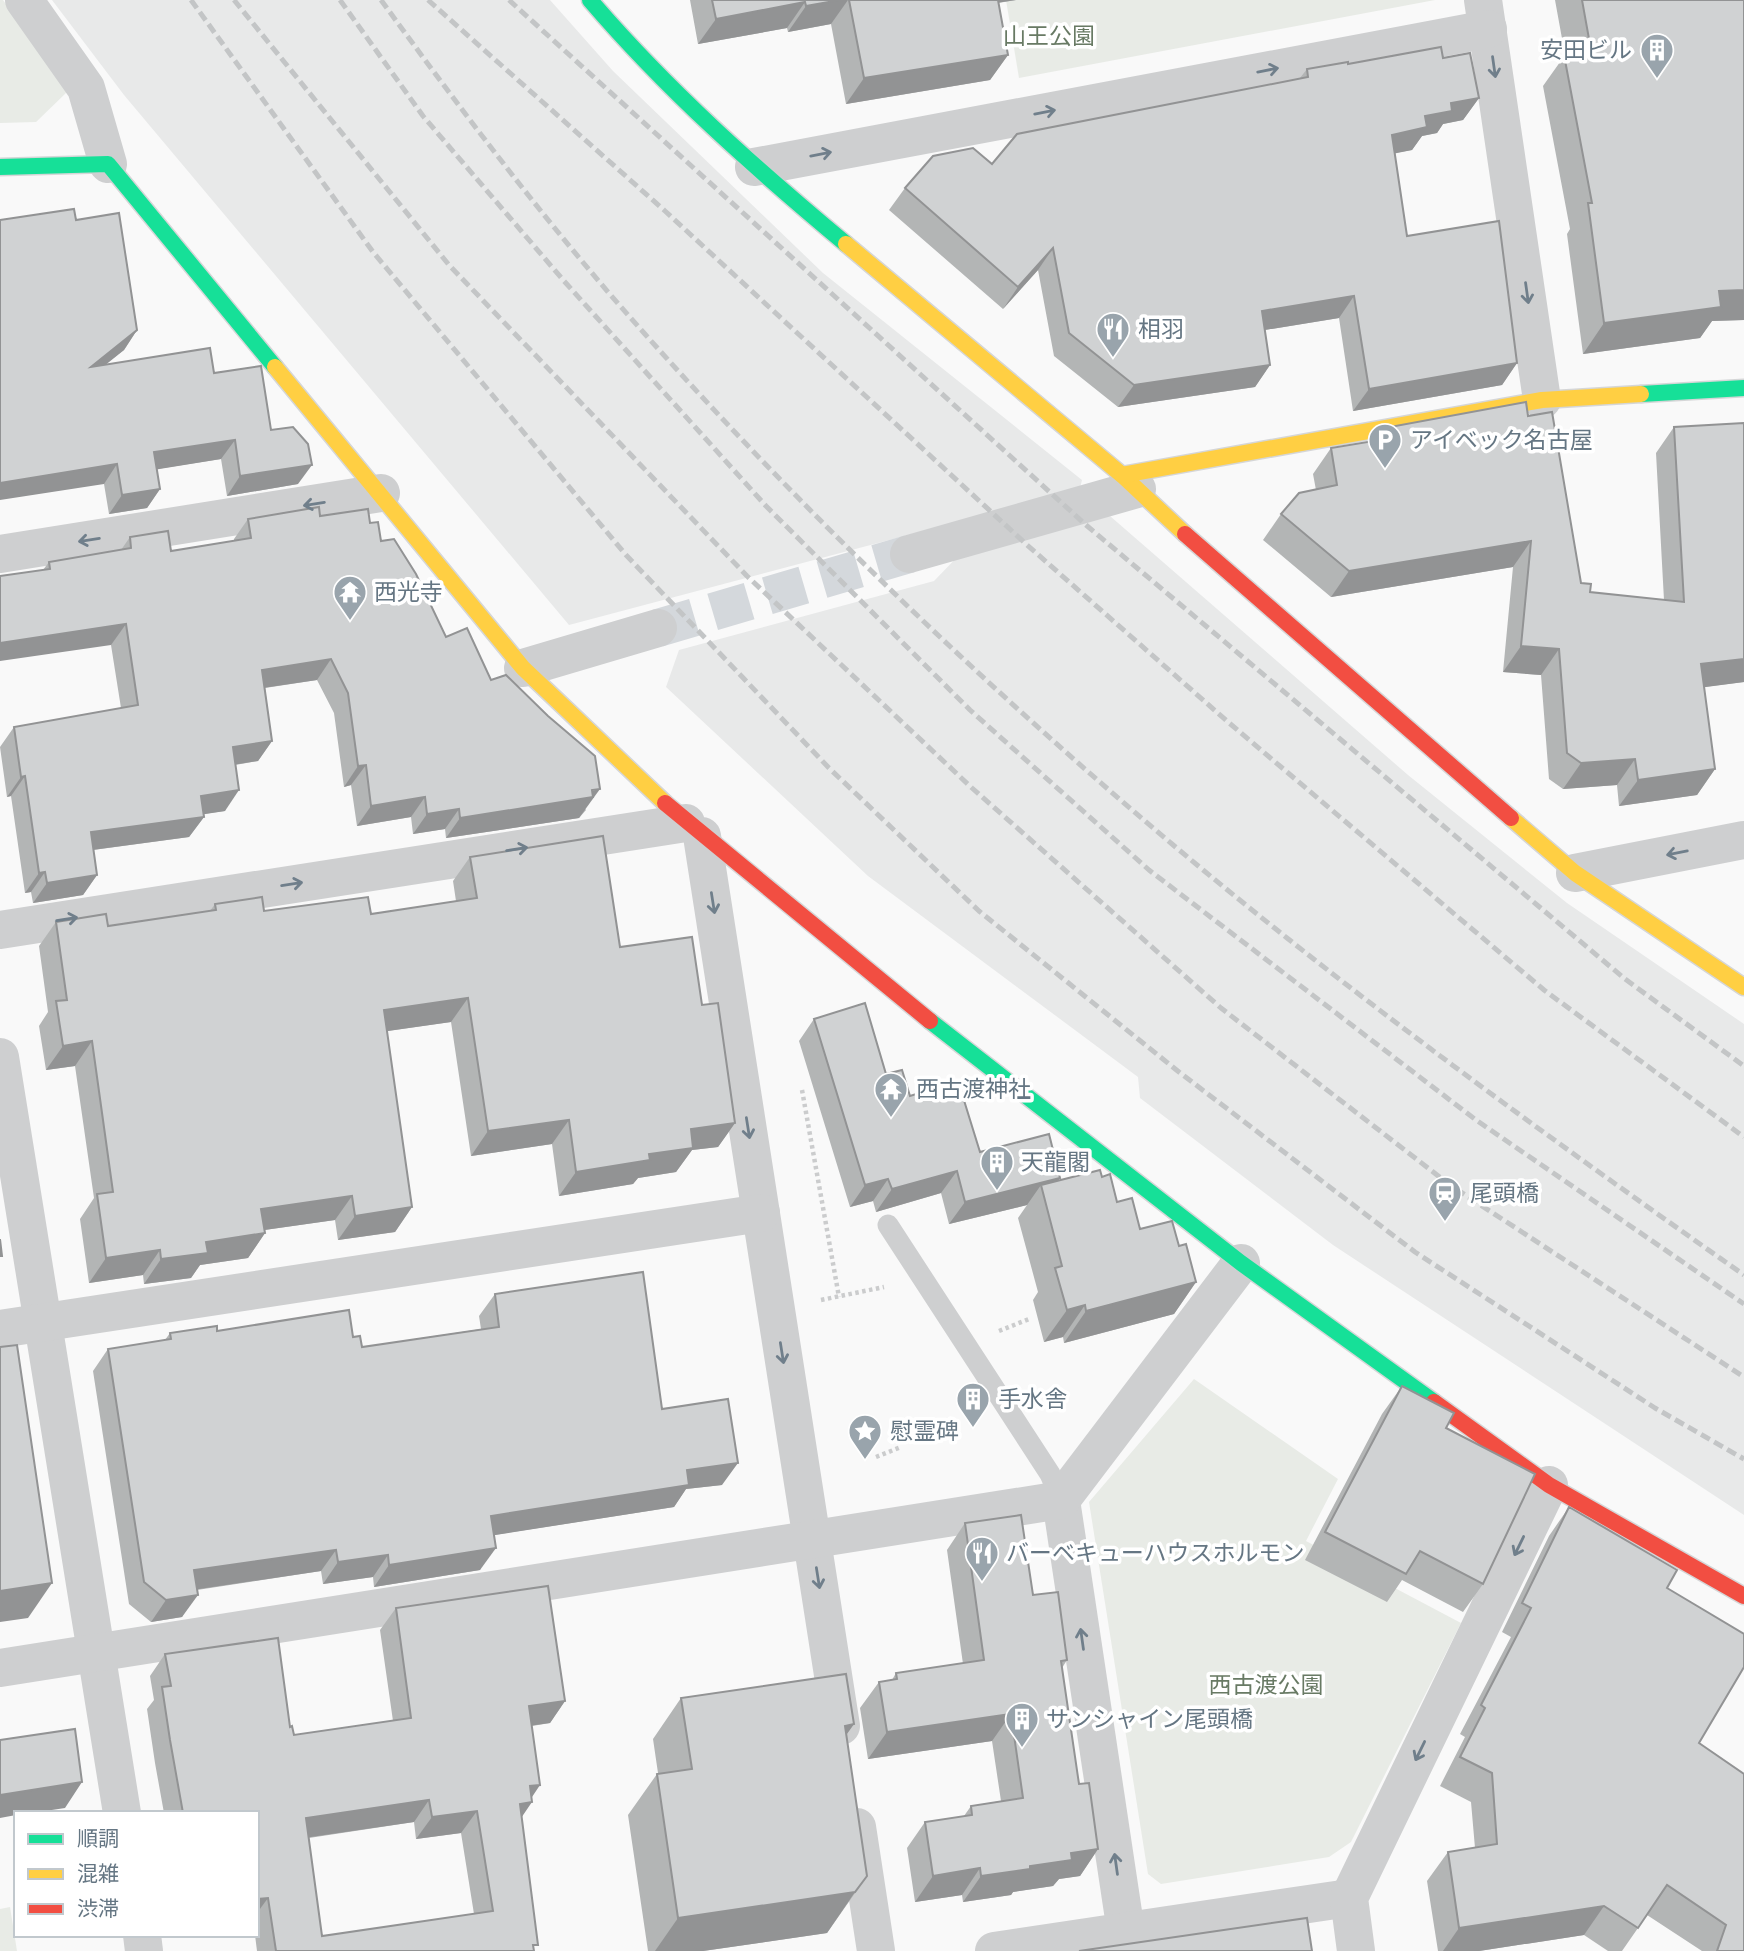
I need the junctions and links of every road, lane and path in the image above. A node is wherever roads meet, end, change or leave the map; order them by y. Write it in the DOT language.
graph roads {
  1 [pos="24,0"];
  2 [pos="590,0"];
  3 [pos="1486,14"];
  4 [pos="108,164"];
  5 [pos="0,167"];
  6 [pos="754,167"];
  7 [pos="1744,388"];
  8 [pos="1542,400"];
  9 [pos="1129,482"];
  10 [pos="381,493"];
  11 [pos="0,554"];
  12 [pos="909,554"];
  13 [pos="658,628"];
  14 [pos="523,668"];
  15 [pos="694,830"];
  16 [pos="1744,840"];
  17 [pos="1575,873"];
  18 [pos="0,930"];
  19 [pos="1744,987"];
  20 [pos="0,1057"];
  21 [pos="802,1090"];
  22 [pos="761,1213"];
  23 [pos="888,1225"];
  24 [pos="1241,1263"];
  25 [pos="924,1279"];
  26 [pos="839,1297"];
  27 [pos="775,1310"];
  28 [pos="43,1322"];
  29 [pos="0,1329"];
  30 [pos="901,1447"];
  31 [pos="876,1457"];
  32 [pos="1549,1485"];
  33 [pos="1062,1500"];
  34 [pos="812,1539"];
  35 [pos="1744,1596"];
  36 [pos="96,1653"];
  37 [pos="0,1668"];
  38 [pos="122,1811"];
  39 [pos="1349,1898"];
  40 [pos="1126,1932"];
  41 [pos="876,1951"];
  42 [pos="994,1951"];
  43 [pos="1356,1951"];
  1 -- 4 [label="street"];
  2 -- 6 [label="street"];
  6 -- 3 [label="street, one-way"];
  3 -- 8 [label="street, one-way"];
  4 -- 5 [label="street"];
  4 -- 10 [label="street"];
  6 -- 9 [label="street"];
  7 -- 8 [label="street"];
  8 -- 9 [label="street"];
  9 -- 12 [label="street"];
  9 -- 17 [label="street"];
  10 -- 11 [label="street, one-way"];
  10 -- 14 [label="street"];
  13 -- 14 [label="street"];
  14 -- 15 [label="street"];
  18 -- 15 [label="street, one-way"];
  15 -- 22 [label="street, one-way"];
  15 -- 24 [label="street"];
  16 -- 17 [label="street, one-way"];
  17 -- 19 [label="street"];
  20 -- 28 [label="street"];
  21 -- 26 [label="path"];
  22 -- 27 [label="street"];
  22 -- 28 [label="street"];
  23 -- 25 [label="lane"];
  24 -- 32 [label="street"];
  24 -- 33 [label="street"];
  25 -- 26 [label="path"];
  25 -- 33 [label="lane"];
  26 -- 27 [label="path"];
  27 -- 34 [label="street, one-way"];
  28 -- 29 [label="street"];
  28 -- 36 [label="street"];
  30 -- 31 [label="path"];
  32 -- 35 [label="street"];
  32 -- 39 [label="street, one-way"];
  33 -- 34 [label="street"];
  40 -- 33 [label="street, one-way"];
  34 -- 36 [label="street"];
  34 -- 41 [label="street, one-way"];
  36 -- 37 [label="street"];
  36 -- 38 [label="street"];
  39 -- 40 [label="street"];
  39 -- 43 [label="street"];
  40 -- 42 [label="street"];
}
